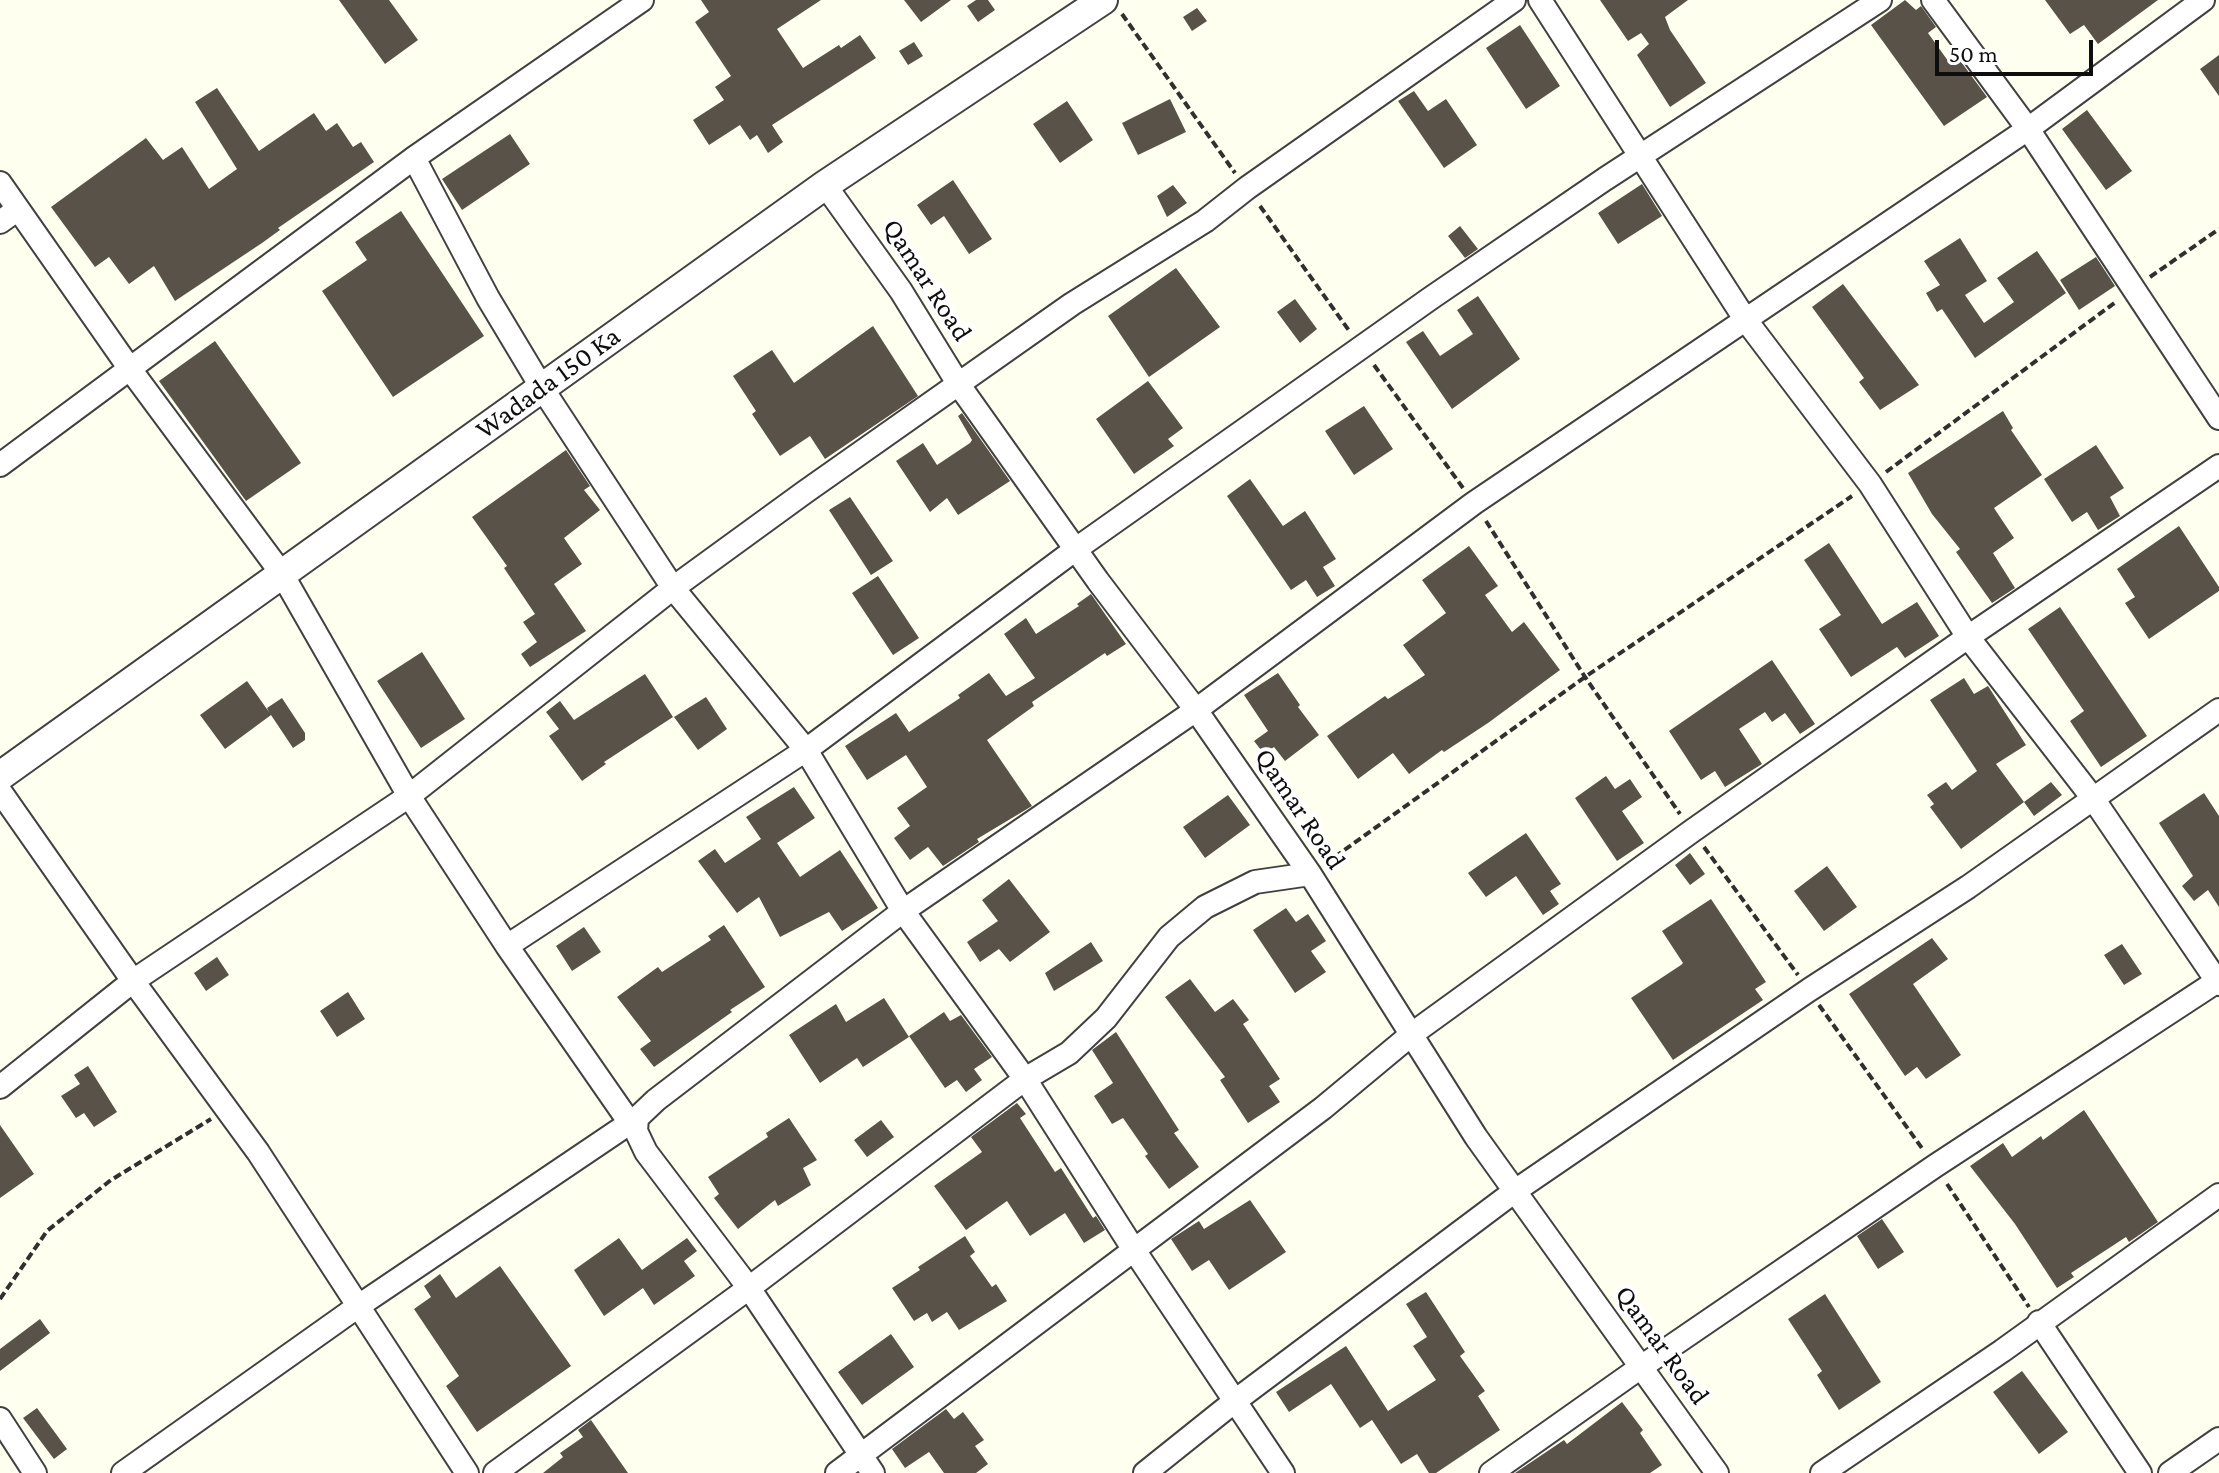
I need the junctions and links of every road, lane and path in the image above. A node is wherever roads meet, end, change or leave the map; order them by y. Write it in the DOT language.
graph roads {
  1 [pos="642,0"];
  2 [pos="1514,0"];
  3 [pos="1540,0"];
  4 [pos="1880,0"];
  5 [pos="1933,0"];
  6 [pos="2203,0"];
  7 [pos="1111,6"];
  8 [pos="2028,129"];
  9 [pos="1642,157"];
  10 [pos="414,158"];
  11 [pos="0,183"];
  12 [pos="825,185"];
  13 [pos="1247,188"];
  14 [pos="18,209"];
  15 [pos="0,222"];
  16 [pos="2219,229"];
  17 [pos="2133,289"];
  18 [pos="1745,319"];
  19 [pos="1362,348"];
  20 [pos="130,369"];
  21 [pos="959,385"];
  22 [pos="542,388"];
  23 [pos="2219,418"];
  24 [pos="0,465"];
  25 [pos="2219,466"];
  26 [pos="1870,484"];
  27 [pos="1474,503"];
  28 [pos="1076,549"];
  29 [pos="282,574"];
  30 [pos="673,588"];
  31 [pos="1968,637"];
  32 [pos="1585,677"];
  33 [pos="1196,710"];
  34 [pos="2219,710"];
  35 [pos="806,750"];
  36 [pos="0,776"];
  37 [pos="0,791"];
  38 [pos="409,796"];
  39 [pos="2092,797"];
  40 [pos="1692,831"];
  41 [pos="1310,874"];
  42 [pos="903,911"];
  43 [pos="507,946"];
  44 [pos="133,981"];
  45 [pos="2218,982"];
  46 [pos="1809,990"];
  47 [pos="1412,1034"];
  48 [pos="1025,1079"];
  49 [pos="0,1087"];
  50 [pos="226,1110"];
  51 [pos="633,1120"];
  52 [pos="1935,1166"];
  53 [pos="1515,1191"];
  54 [pos="2219,1195"];
  55 [pos="1134,1250"];
  56 [pos="749,1288"];
  57 [pos="0,1299"];
  58 [pos="357,1307"];
  59 [pos="2039,1322"];
  60 [pos="1641,1367"];
  61 [pos="1235,1401"];
  62 [pos="0,1419"];
  63 [pos="2219,1439"];
  64 [pos="867,1464"];
  65 [pos="35,1473"];
  66 [pos="123,1473"];
  67 [pos="467,1473"];
  68 [pos="495,1473"];
  69 [pos="837,1473"];
  70 [pos="1145,1473"];
  71 [pos="1283,1473"];
  72 [pos="1491,1473"];
  73 [pos="1717,1473"];
  74 [pos="1822,1473"];
  75 [pos="2140,1473"];
  76 [pos="2170,1473"];
  1 -- 10 [label="street"];
  2 -- 13 [label="street"];
  3 -- 9 [label="street"];
  4 -- 9 [label="street"];
  5 -- 8 [label="street"];
  6 -- 8 [label="street"];
  7 -- 12 [label="street, Wadada 150 Ka"];
  7 -- 13 [label="path"];
  8 -- 17 [label="street"];
  8 -- 18 [label="street"];
  9 -- 18 [label="street"];
  9 -- 19 [label="street"];
  10 -- 20 [label="street"];
  10 -- 22 [label="street"];
  11 -- 14 [label="street"];
  12 -- 21 [label="street, Qamar Road"];
  12 -- 22 [label="street, Wadada 150 Ka"];
  13 -- 19 [label="path"];
  13 -- 21 [label="street"];
  14 -- 15 [label="street"];
  14 -- 20 [label="street"];
  16 -- 17 [label="path"];
  17 -- 23 [label="street"];
  17 -- 26 [label="path"];
  18 -- 26 [label="street"];
  18 -- 27 [label="street"];
  19 -- 27 [label="path"];
  19 -- 28 [label="street"];
  20 -- 24 [label="street"];
  20 -- 29 [label="street"];
  21 -- 28 [label="street, Qamar Road"];
  21 -- 30 [label="street"];
  22 -- 29 [label="street, Wadada 150 Ka"];
  22 -- 30 [label="street"];
  25 -- 31 [label="street"];
  26 -- 31 [label="street"];
  26 -- 32 [label="path"];
  27 -- 32 [label="path"];
  27 -- 33 [label="street"];
  28 -- 33 [label="street, Qamar Road"];
  28 -- 35 [label="street"];
  29 -- 36 [label="street, Wadada 150 Ka"];
  29 -- 38 [label="street"];
  30 -- 35 [label="street"];
  30 -- 38 [label="street"];
  31 -- 39 [label="street"];
  31 -- 40 [label="street"];
  32 -- 40 [label="path"];
  32 -- 41 [label="path"];
  33 -- 41 [label="street, Qamar Road"];
  33 -- 42 [label="street"];
  34 -- 39 [label="street"];
  35 -- 42 [label="street"];
  35 -- 43 [label="street"];
  37 -- 44 [label="street"];
  38 -- 43 [label="street"];
  38 -- 44 [label="street"];
  39 -- 45 [label="street"];
  39 -- 46 [label="street"];
  40 -- 46 [label="path"];
  40 -- 47 [label="street"];
  41 -- 47 [label="street, Qamar Road"];
  41 -- 48 [label="street"];
  42 -- 48 [label="street"];
  42 -- 51 [label="street"];
  43 -- 51 [label="street"];
  44 -- 49 [label="street"];
  44 -- 50 [label="street"];
  45 -- 52 [label="street"];
  46 -- 52 [label="path"];
  46 -- 53 [label="street"];
  47 -- 53 [label="street, Qamar Road"];
  47 -- 55 [label="street"];
  48 -- 55 [label="street"];
  48 -- 56 [label="street"];
  50 -- 57 [label="path"];
  50 -- 58 [label="street"];
  51 -- 56 [label="street"];
  51 -- 58 [label="street"];
  52 -- 59 [label="path"];
  52 -- 60 [label="street"];
  53 -- 60 [label="street, Qamar Road"];
  53 -- 61 [label="street"];
  54 -- 59 [label="street"];
  55 -- 61 [label="street"];
  55 -- 64 [label="street"];
  56 -- 64 [label="street"];
  56 -- 68 [label="street"];
  58 -- 66 [label="street"];
  58 -- 67 [label="street"];
  59 -- 74 [label="street"];
  59 -- 75 [label="street"];
  60 -- 72 [label="street"];
  60 -- 73 [label="street, Qamar Road"];
  61 -- 70 [label="street"];
  61 -- 71 [label="street"];
  62 -- 65 [label="street"];
  63 -- 76 [label="street"];
  64 -- 69 [label="street"];
}
